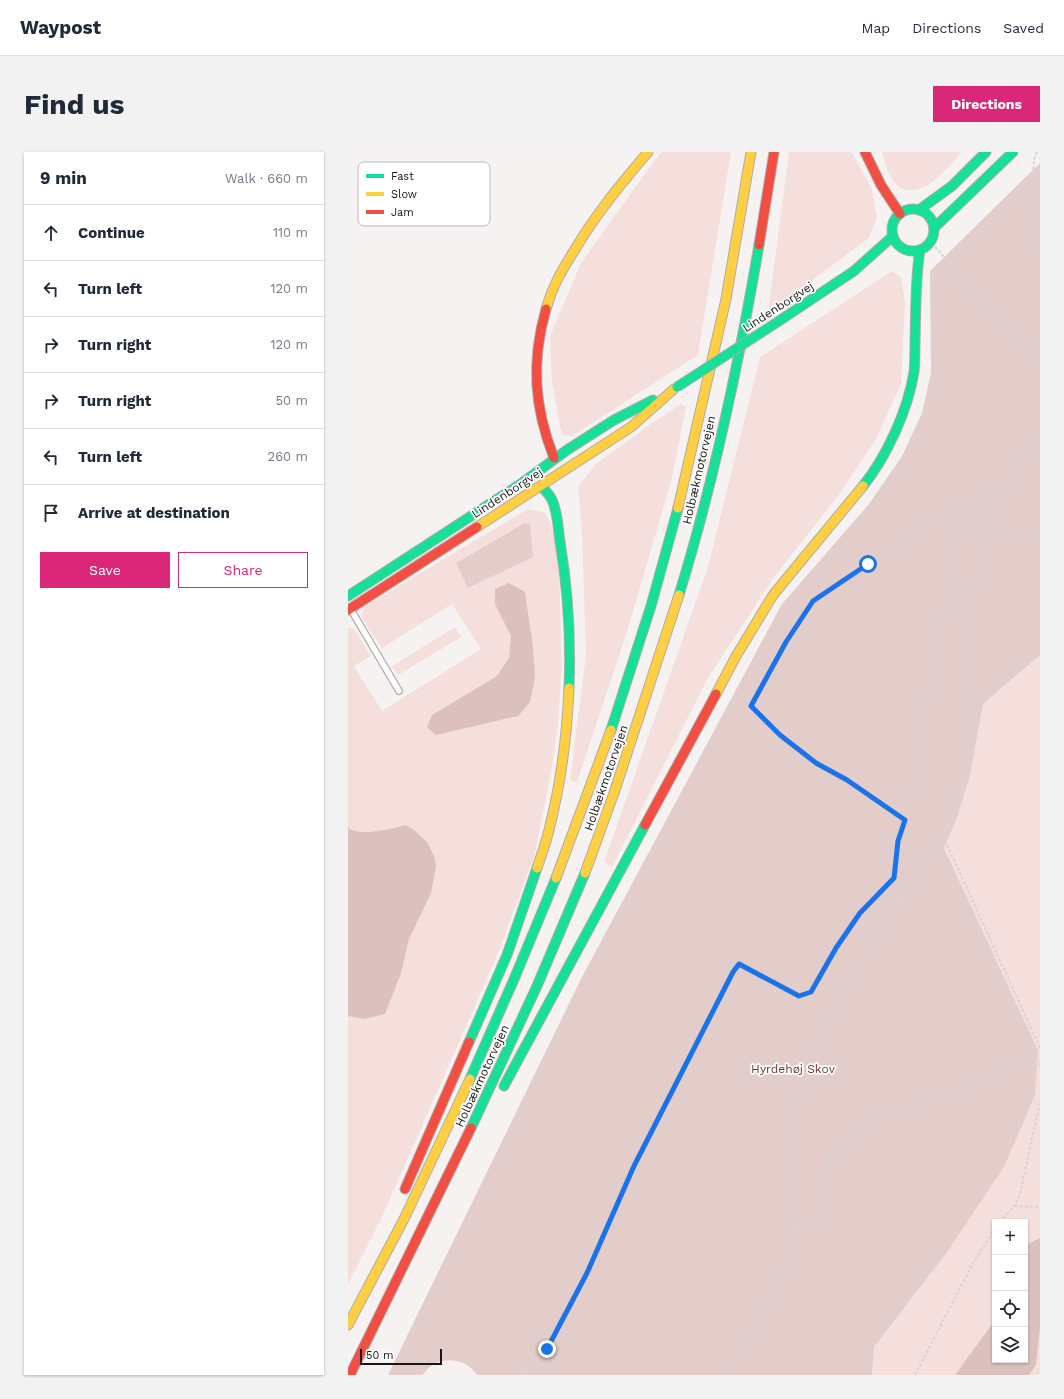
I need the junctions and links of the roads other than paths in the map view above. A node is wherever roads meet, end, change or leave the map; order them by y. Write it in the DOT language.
graph roads {
  1 [pos="648,152"];
  2 [pos="751,152"];
  3 [pos="774,152"];
  4 [pos="865,152"];
  5 [pos="986,152"];
  6 [pos="1013,152"];
  7 [pos="919,210"];
  8 [pos="900,214"];
  9 [pos="934,228"];
  10 [pos="893,236"];
  11 [pos="920,250"];
  12 [pos="894,251"];
  13 [pos="854,271"];
  14 [pos="675,388"];
  15 [pos="562,463"];
  16 [pos="554,477"];
  17 [pos="541,486"];
  18 [pos="552,499"];
  19 [pos="348,596"];
  20 [pos="349,608"];
  21 [pos="399,691"];
  22 [pos="498,1097"];
  23 [pos="486,1117"];
  24 [pos="453,1166"];
  25 [pos="401,1198"];
  26 [pos="390,1226"];
  27 [pos="366,1290"];
  28 [pos="348,1325"];
  29 [pos="350,1375"];
  1 -- 15 [label="main road"];
  2 -- 27 [label="main road, Holbækmotorvejen"];
  3 -- 24 [label="main road, Holbækmotorvejen"];
  4 -- 8 [label="main road"];
  5 -- 7 [label="main road"];
  6 -- 9 [label="main road"];
  7 -- 8 [label="main road"];
  7 -- 9 [label="main road"];
  8 -- 10 [label="main road"];
  9 -- 11 [label="main road"];
  10 -- 12 [label="main road"];
  10 -- 13 [label="main road, Lindenborgvej"];
  11 -- 12 [label="main road"];
  11 -- 22 [label="main road"];
  12 -- 13 [label="main road, Lindenborgvej"];
  13 -- 14 [label="main road, Lindenborgvej, bridge"];
  14 -- 15 [label="main road, Lindenborgvej"];
  14 -- 15 [label="main road, Lindenborgvej"];
  15 -- 16 [label="main road"];
  15 -- 19 [label="main road, Lindenborgvej"];
  16 -- 17 [label="main road, Lindenborgvej"];
  16 -- 18 [label="main road"];
  17 -- 18 [label="main road"];
  17 -- 20 [label="main road, Lindenborgvej"];
  18 -- 25 [label="main road"];
  20 -- 21 [label="lane"];
  23 -- 24 [label="main road"];
  24 -- 29 [label="main road, Holbækmotorvejen"];
  26 -- 27 [label="main road"];
  27 -- 28 [label="main road, Holbækmotorvejen"];
}
